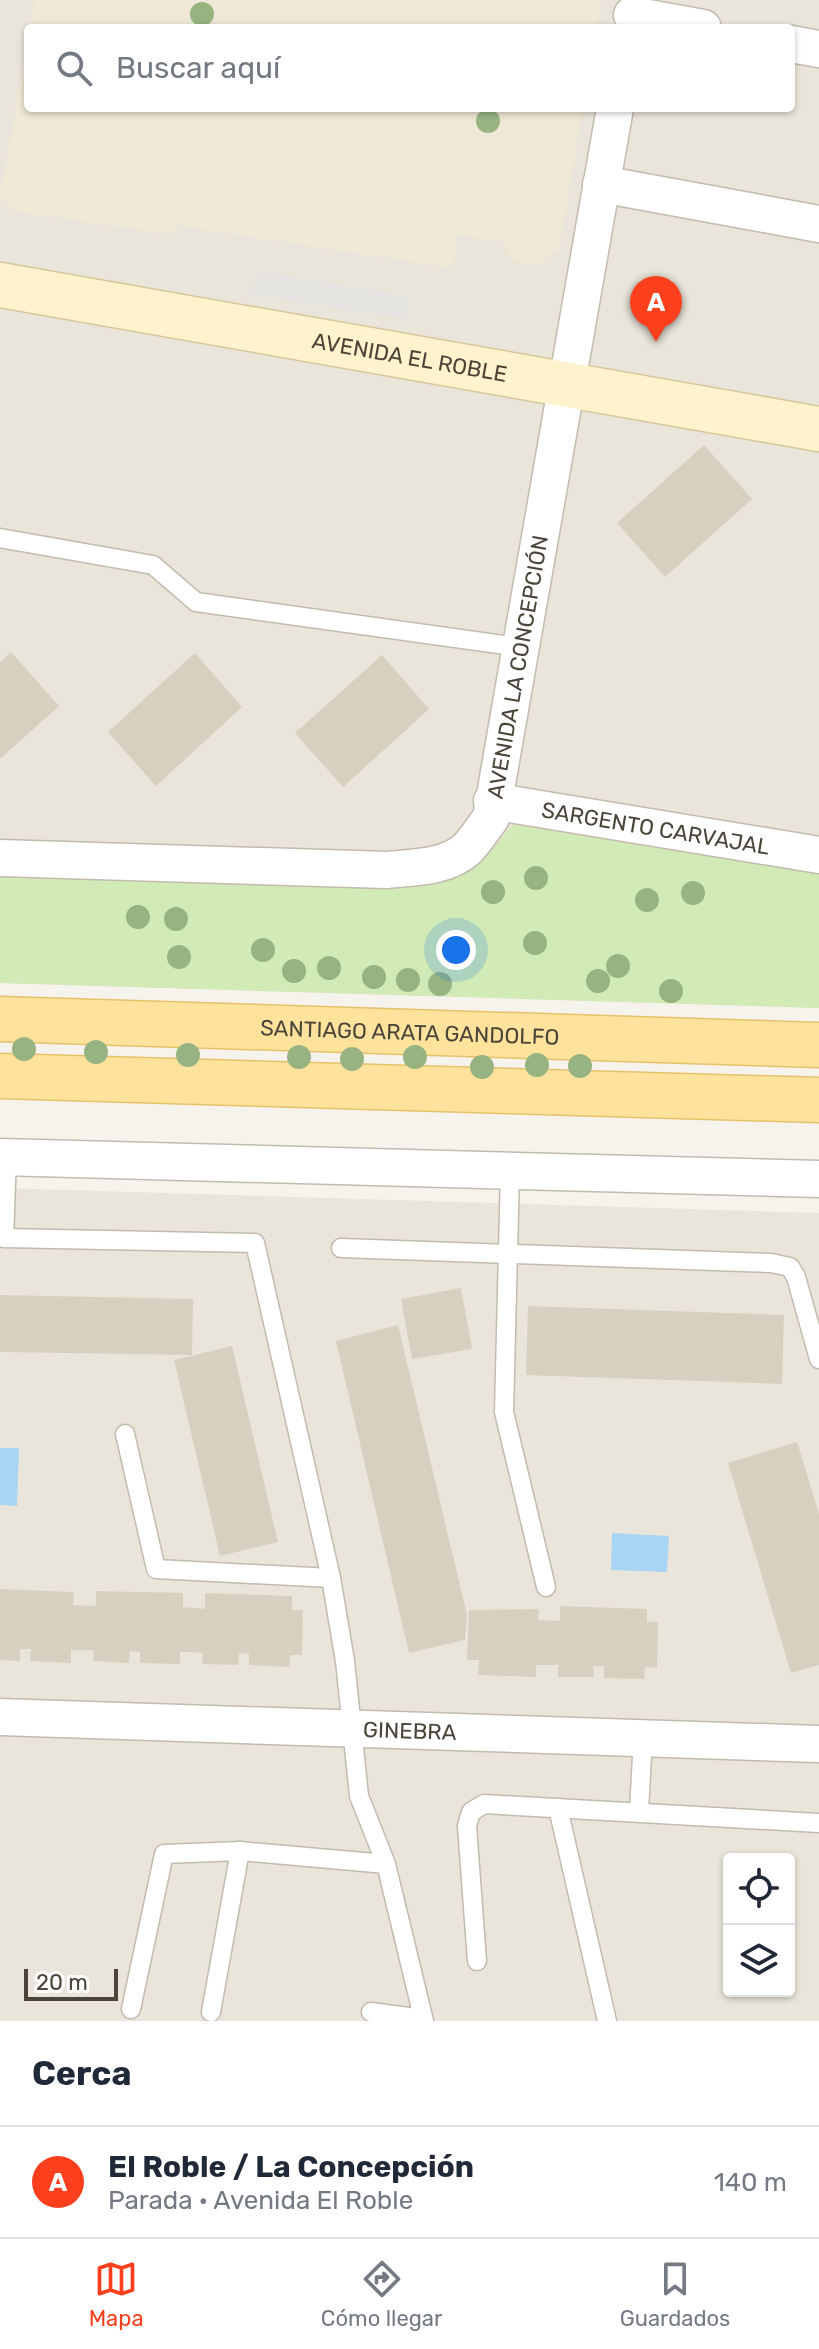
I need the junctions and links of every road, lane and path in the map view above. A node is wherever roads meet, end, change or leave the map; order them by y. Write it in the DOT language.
graph roads {
  1 [pos="632,14"];
  2 [pos="683,24"];
  3 [pos="795,45"];
  4 [pos="819,49"];
  5 [pos="614,112"];
  6 [pos="601,184"];
  7 [pos="819,224"];
  8 [pos="0,285"];
  9 [pos="566,385"];
  10 [pos="819,429"];
  11 [pos="0,538"];
  12 [pos="519,647"];
  13 [pos="492,801"];
  14 [pos="819,855"];
  15 [pos="0,858"];
  16 [pos="0,1019"];
  17 [pos="819,1045"];
  18 [pos="0,1076"];
  19 [pos="819,1100"];
  20 [pos="3,1158"];
  21 [pos="510,1171"];
  22 [pos="819,1179"];
  23 [pos="341,1248"];
  24 [pos="507,1255"];
  25 [pos="819,1359"];
  26 [pos="125,1434"];
  27 [pos="331,1578"];
  28 [pos="546,1587"];
  29 [pos="0,1717"];
  30 [pos="353,1729"];
  31 [pos="643,1738"];
  32 [pos="819,1744"];
  33 [pos="558,1808"];
  34 [pos="639,1811"];
  35 [pos="819,1823"];
  36 [pos="240,1851"];
  37 [pos="386,1864"];
  38 [pos="477,1961"];
  39 [pos="131,2009"];
  40 [pos="211,2012"];
  41 [pos="371,2012"];
  42 [pos="424,2020"];
  43 [pos="607,2021"];
  1 -- 2 [label="street"];
  3 -- 4 [label="street"];
  5 -- 6 [label="street, AVENIDA LA CONCEPCIÓN"];
  6 -- 7 [label="street"];
  6 -- 9 [label="street, AVENIDA LA CONCEPCIÓN"];
  8 -- 9 [label="street, AVENIDA EL ROBLE"];
  9 -- 10 [label="street, AVENIDA EL ROBLE"];
  9 -- 12 [label="street, AVENIDA LA CONCEPCIÓN"];
  11 -- 12 [label="lane"];
  12 -- 13 [label="street, AVENIDA LA CONCEPCIÓN"];
  13 -- 14 [label="street, SARGENTO CARVAJAL"];
  13 -- 15 [label="street, AVENIDA LA CONCEPCIÓN"];
  16 -- 17 [label="main road, SANTIAGO ARATA GANDOLFO"];
  18 -- 19 [label="main road"];
  20 -- 21 [label="street"];
  20 -- 27 [label="lane"];
  21 -- 22 [label="street"];
  21 -- 24 [label="lane"];
  23 -- 24 [label="lane"];
  24 -- 25 [label="lane"];
  24 -- 28 [label="lane"];
  26 -- 27 [label="lane"];
  27 -- 30 [label="lane"];
  29 -- 30 [label="street, GINEBRA"];
  30 -- 31 [label="street, GINEBRA"];
  30 -- 37 [label="lane"];
  31 -- 32 [label="street, GINEBRA"];
  31 -- 34 [label="lane"];
  33 -- 34 [label="lane"];
  33 -- 38 [label="lane"];
  33 -- 43 [label="lane"];
  34 -- 35 [label="lane"];
  36 -- 37 [label="lane"];
  36 -- 39 [label="lane"];
  36 -- 40 [label="lane"];
  37 -- 42 [label="lane"];
  41 -- 42 [label="lane"];
}
